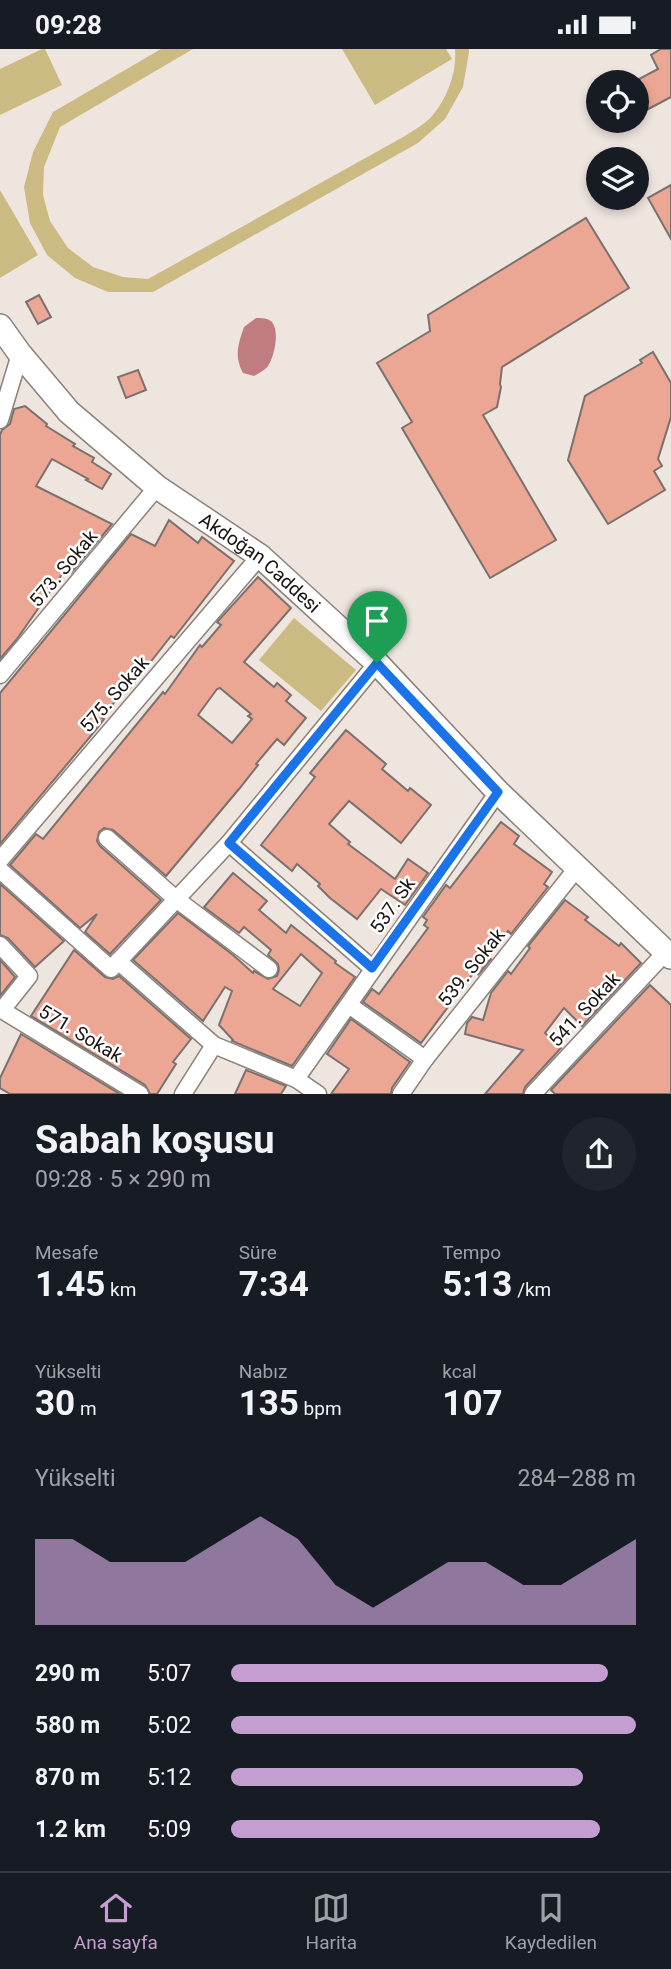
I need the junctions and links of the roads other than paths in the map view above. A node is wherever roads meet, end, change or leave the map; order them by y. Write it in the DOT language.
graph roads {
  1 [pos="0,326"];
  2 [pos="20,354"];
  3 [pos="0,421"];
  4 [pos="157,487"];
  5 [pos="260,556"];
  6 [pos="377,663"];
  7 [pos="0,675"];
  8 [pos="498,792"];
  9 [pos="107,838"];
  10 [pos="229,843"];
  11 [pos="0,860"];
  12 [pos="577,868"];
  13 [pos="0,870"];
  14 [pos="176,899"];
  15 [pos="0,945"];
  16 [pos="669,957"];
  17 [pos="114,965"];
  18 [pos="372,968"];
  19 [pos="269,969"];
  20 [pos="349,1005"];
  21 [pos="1,1009"];
  22 [pos="214,1045"];
  23 [pos="425,1059"];
  24 [pos="296,1079"];
  25 [pos="539,1092"];
  26 [pos="140,1094"];
  27 [pos="183,1094"];
  28 [pos="318,1094"];
  29 [pos="401,1094"];
  1 -- 2 [label="main road, Akdoğan Caddesi"];
  2 -- 3 [label="street"];
  2 -- 4 [label="main road, Akdoğan Caddesi"];
  4 -- 5 [label="main road, Akdoğan Caddesi"];
  4 -- 7 [label="street, 573. Sokak"];
  5 -- 6 [label="main road, Akdoğan Caddesi"];
  5 -- 11 [label="street, 575. Sokak"];
  6 -- 8 [label="main road, Akdoğan Caddesi"];
  6 -- 10 [label="street"];
  8 -- 12 [label="main road, Akdoğan Caddesi"];
  8 -- 18 [label="street, 537. Sk"];
  9 -- 14 [label="street"];
  10 -- 14 [label="street"];
  10 -- 18 [label="street"];
  12 -- 16 [label="main road, Akdoğan Caddesi"];
  12 -- 23 [label="street, 539. Sokak"];
  13 -- 17 [label="street"];
  14 -- 17 [label="street"];
  14 -- 19 [label="street"];
  15 -- 21 [label="street"];
  16 -- 25 [label="street, 541. Sokak"];
  17 -- 22 [label="street"];
  18 -- 20 [label="street, 537. Sk"];
  20 -- 23 [label="street"];
  20 -- 24 [label="street, 537. Sk"];
  21 -- 26 [label="street, 571. Sokak"];
  22 -- 24 [label="street"];
  22 -- 27 [label="street"];
  23 -- 29 [label="street, 539. Sokak"];
  24 -- 28 [label="street"];
}
